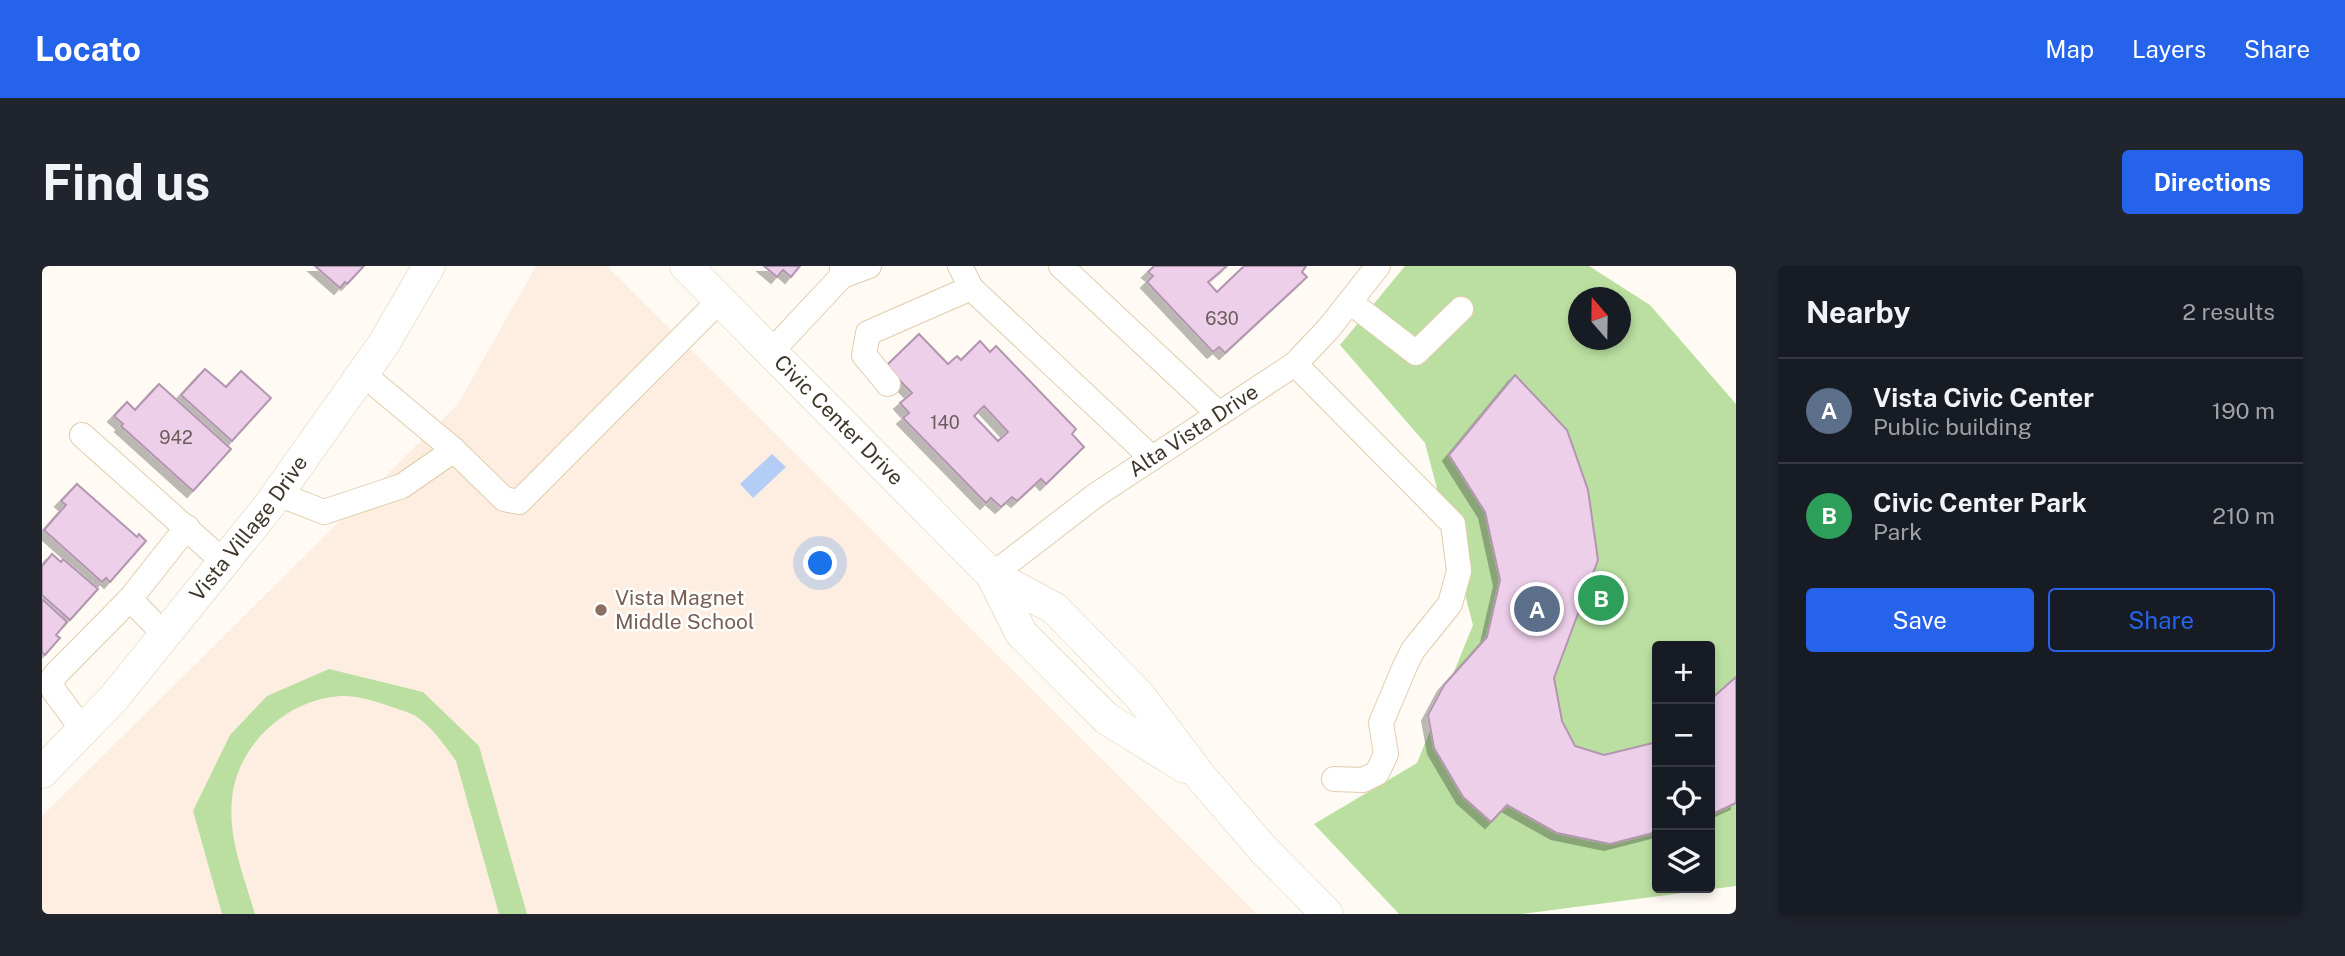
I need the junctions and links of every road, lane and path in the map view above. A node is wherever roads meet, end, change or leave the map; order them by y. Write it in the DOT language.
graph roads {
  1 [pos="429,266"];
  2 [pos="686,266"];
  3 [pos="869,266"];
  4 [pos="960,266"];
  5 [pos="1061,266"];
  6 [pos="1377,266"];
  7 [pos="842,271"];
  8 [pos="971,288"];
  9 [pos="720,300"];
  10 [pos="1350,302"];
  11 [pos="1461,309"];
  12 [pos="771,352"];
  13 [pos="1295,364"];
  14 [pos="363,374"];
  15 [pos="888,384"];
  16 [pos="1219,414"];
  17 [pos="82,435"];
  18 [pos="454,450"];
  19 [pos="1152,458"];
  20 [pos="278,494"];
  21 [pos="187,527"];
  22 [pos="224,562"];
  23 [pos="992,575"];
  24 [pos="130,599"];
  25 [pos="165,635"];
  26 [pos="83,730"];
  27 [pos="42,772"];
  28 [pos="1334,779"];
  29 [pos="1326,914"];
  1 -- 14 [label="main road, Vista Village Drive"];
  2 -- 9 [label="main road, Civic Center Drive"];
  3 -- 7 [label="street"];
  4 -- 8 [label="street"];
  5 -- 16 [label="street"];
  6 -- 10 [label="street, Alta Vista Drive"];
  7 -- 12 [label="street"];
  8 -- 15 [label="street"];
  8 -- 19 [label="street"];
  9 -- 12 [label="main road, Civic Center Drive"];
  9 -- 18 [label="street"];
  10 -- 11 [label="street"];
  10 -- 13 [label="street, Alta Vista Drive"];
  12 -- 23 [label="main road, Civic Center Drive"];
  13 -- 16 [label="street, Alta Vista Drive"];
  13 -- 28 [label="street"];
  14 -- 18 [label="street"];
  14 -- 20 [label="main road, Vista Village Drive"];
  16 -- 19 [label="street, Alta Vista Drive"];
  17 -- 21 [label="street"];
  18 -- 20 [label="street"];
  19 -- 23 [label="street, Alta Vista Drive"];
  20 -- 22 [label="main road, Vista Village Drive"];
  21 -- 22 [label="street"];
  21 -- 24 [label="street"];
  22 -- 25 [label="main road, Vista Village Drive"];
  23 -- 29 [label="main road, Civic Center Drive"];
  24 -- 25 [label="street"];
  24 -- 26 [label="street"];
  25 -- 26 [label="main road, Vista Village Drive"];
  26 -- 27 [label="main road, Vista Village Drive"];
}
